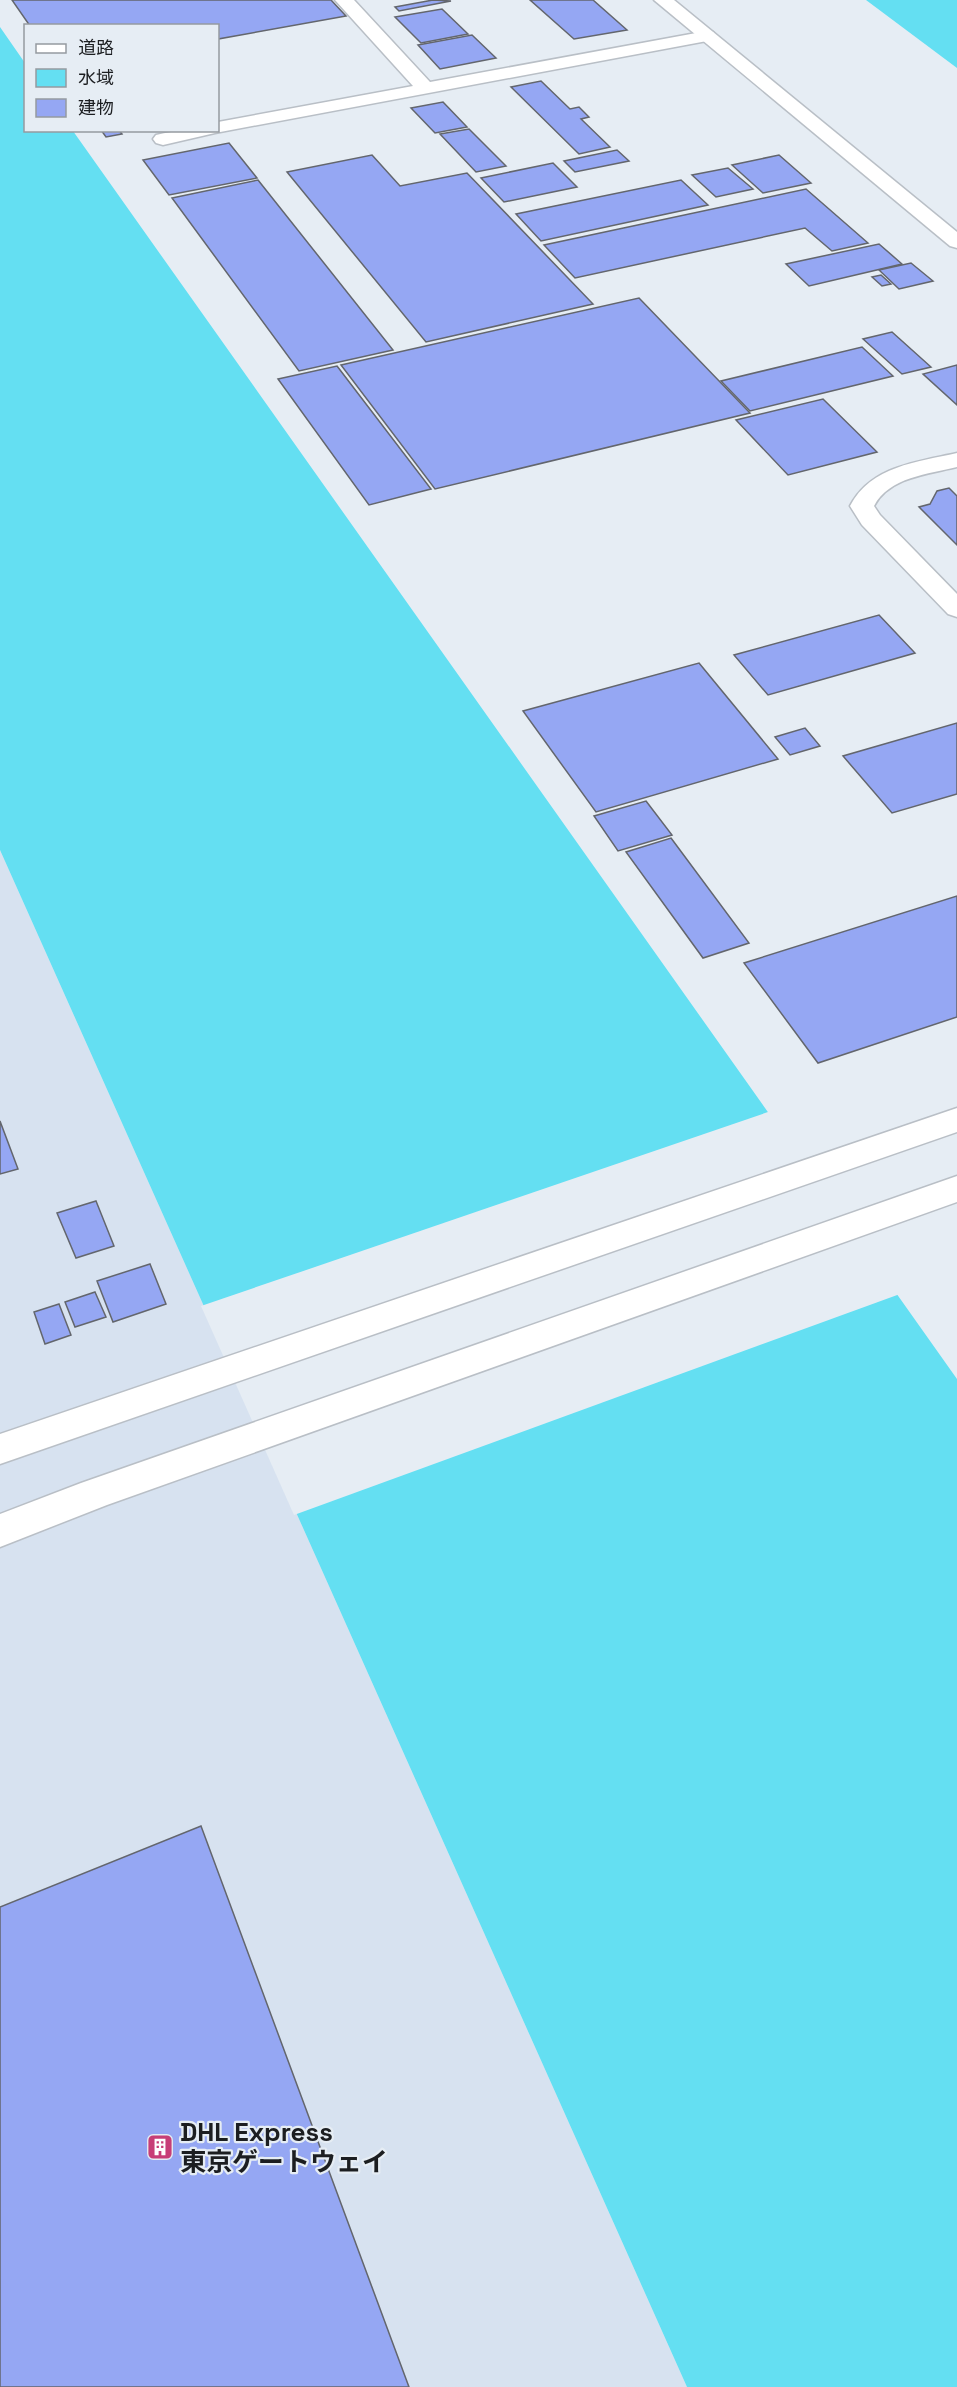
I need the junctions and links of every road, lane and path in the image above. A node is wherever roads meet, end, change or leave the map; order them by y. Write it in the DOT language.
graph roads {
  1 [pos="344,0"];
  2 [pos="663,0"];
  3 [pos="707,36"];
  4 [pos="426,89"];
  5 [pos="219,129"];
  6 [pos="197,132"];
  7 [pos="163,139"];
  8 [pos="957,242"];
  9 [pos="957,460"];
  10 [pos="957,609"];
  11 [pos="957,1120"];
  12 [pos="957,1189"];
  13 [pos="0,1449"];
  14 [pos="0,1531"];
  1 -- 4 [label="street"];
  2 -- 3 [label="street"];
  3 -- 4 [label="street"];
  3 -- 8 [label="street"];
  4 -- 5 [label="street"];
  6 -- 7 [label="street"];
  9 -- 10 [label="street"];
  11 -- 13 [label="street"];
  12 -- 14 [label="street"];
}
